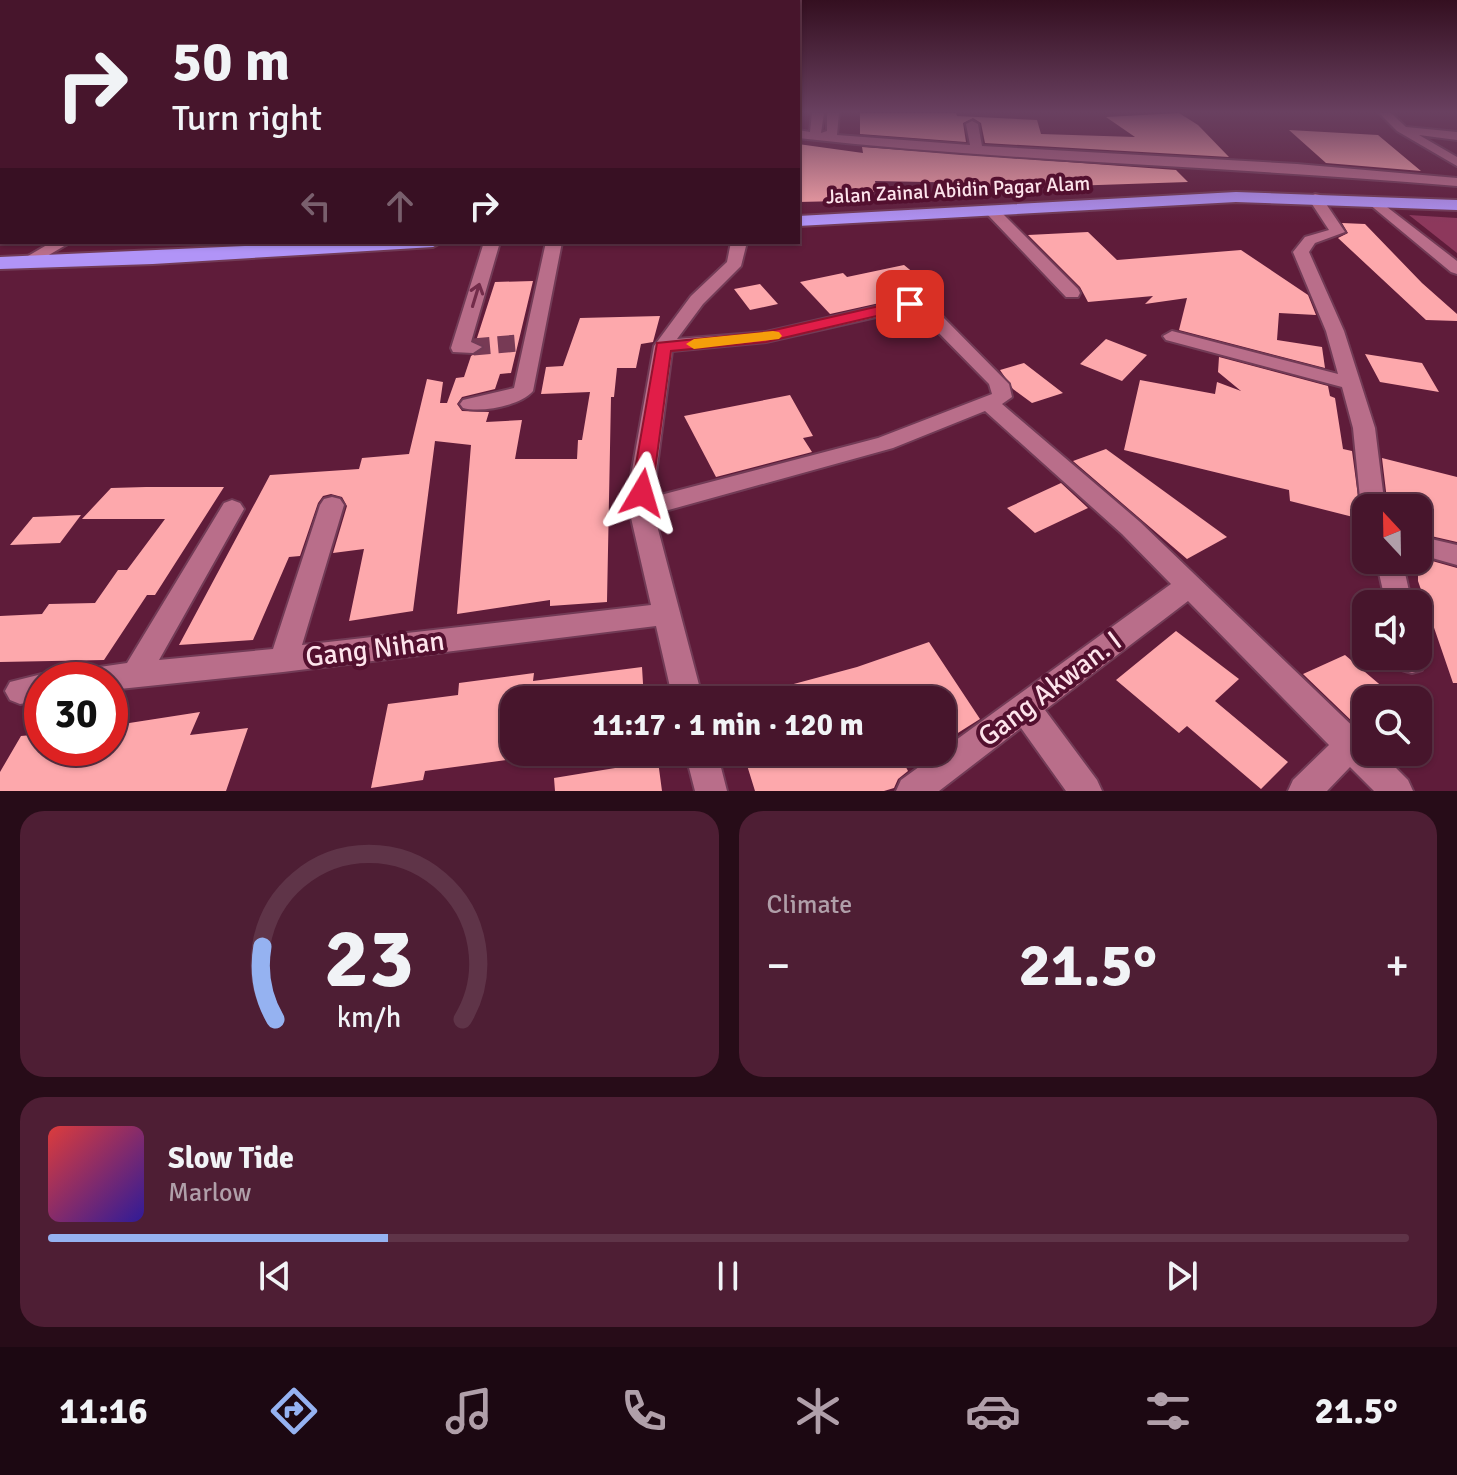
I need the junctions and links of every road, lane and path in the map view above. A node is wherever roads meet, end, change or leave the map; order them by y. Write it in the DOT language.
graph roads {
  1 [pos="977,150"];
  2 [pos="1436,150"];
  3 [pos="1457,162"];
  4 [pos="1457,182"];
  5 [pos="1457,193"];
  6 [pos="1315,198"];
  7 [pos="1374,201"];
  8 [pos="1457,205"];
  9 [pos="800,208"];
  10 [pos="992,211"];
  11 [pos="800,221"];
  12 [pos="109,244"];
  13 [pos="394,244"];
  14 [pos="491,244"];
  15 [pos="553,244"];
  16 [pos="739,244"];
  17 [pos="56,245"];
  18 [pos="0,248"];
  19 [pos="0,263"];
  20 [pos="24,263"];
  21 [pos="1457,269"];
  22 [pos="1072,293"];
  23 [pos="1172,336"];
  24 [pos="663,346"];
  25 [pos="473,347"];
  26 [pos="1351,383"];
  27 [pos="988,403"];
  28 [pos="470,404"];
  29 [pos="1371,494"];
  30 [pos="332,505"];
  31 [pos="232,509"];
  32 [pos="641,509"];
  33 [pos="1432,549"];
  34 [pos="1457,555"];
  35 [pos="1188,586"];
  36 [pos="667,614"];
  37 [pos="283,660"];
  38 [pos="136,673"];
  39 [pos="128,674"];
  40 [pos="685,686"];
  41 [pos="1025,708"];
  42 [pos="1349,746"];
  43 [pos="705,766"];
  44 [pos="711,791"];
  45 [pos="912,791"];
  46 [pos="1086,791"];
  47 [pos="1304,791"];
  48 [pos="1397,791"];
  1 -- 4 [label="street"];
  2 -- 3 [label="street"];
  5 -- 9 [label="highway, Jalan Zainal Abidin Pagar Alam"];
  6 -- 7 [label="highway, Jalan Zainal Abidin Pagar Alam"];
  6 -- 10 [label="highway, Jalan Zainal Abidin Pagar Alam"];
  6 -- 26 [label="street"];
  7 -- 8 [label="highway, Jalan Zainal Abidin Pagar Alam"];
  7 -- 21 [label="street"];
  10 -- 11 [label="highway, Jalan Zainal Abidin Pagar Alam"];
  10 -- 22 [label="street"];
  12 -- 17 [label="highway"];
  13 -- 20 [label="highway"];
  25 -- 14 [label="street, one-way"];
  15 -- 28 [label="street"];
  16 -- 24 [label="street"];
  17 -- 18 [label="highway"];
  17 -- 20 [label="street"];
  19 -- 20 [label="highway"];
  23 -- 26 [label="street"];
  24 -- 27 [label="street"];
  24 -- 32 [label="street"];
  26 -- 29 [label="street"];
  27 -- 32 [label="street"];
  27 -- 35 [label="street"];
  30 -- 37 [label="street"];
  31 -- 38 [label="street"];
  32 -- 36 [label="street"];
  33 -- 34 [label="street"];
  35 -- 41 [label="street, Gang Akwan. I"];
  35 -- 42 [label="street"];
  36 -- 37 [label="street, Gang Nihan"];
  36 -- 40 [label="street"];
  37 -- 38 [label="street, Gang Nihan"];
  38 -- 39 [label="street, Gang Nihan"];
  41 -- 45 [label="street, Gang Akwan. I"];
  41 -- 46 [label="street"];
  42 -- 47 [label="street"];
  42 -- 48 [label="street"];
  43 -- 44 [label="street"];
}
